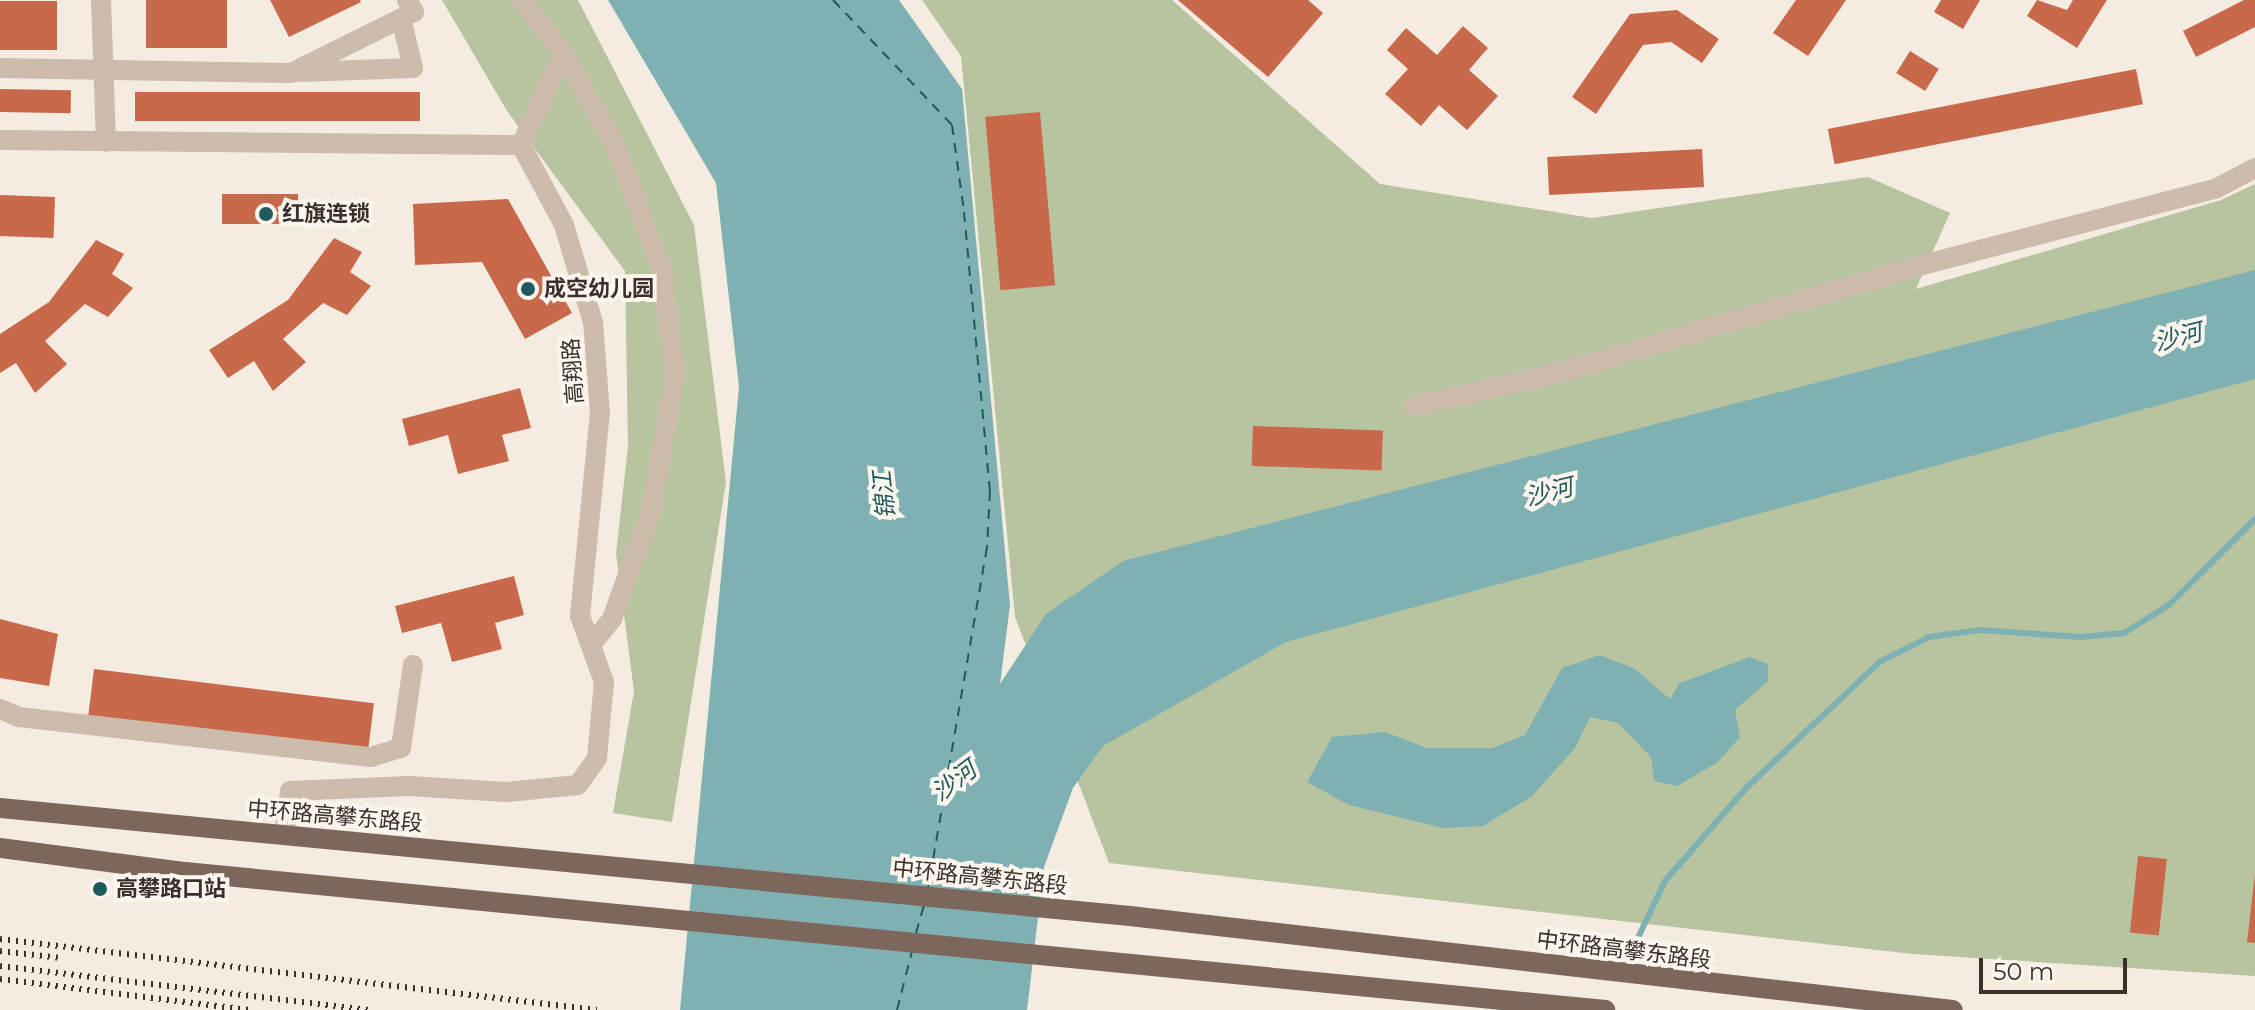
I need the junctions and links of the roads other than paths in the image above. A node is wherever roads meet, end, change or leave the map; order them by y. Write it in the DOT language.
graph roads {
  1 [pos="101,0"];
  2 [pos="522,0"];
  3 [pos="404,9"];
  4 [pos="563,53"];
  5 [pos="0,68"];
  6 [pos="107,69"];
  7 [pos="291,73"];
  8 [pos="0,140"];
  9 [pos="106,142"];
  10 [pos="521,145"];
  11 [pos="2255,168"];
  12 [pos="1414,406"];
  13 [pos="591,645"];
  14 [pos="413,665"];
  15 [pos="0,709"];
  16 [pos="0,808"];
  17 [pos="284,835"];
  18 [pos="0,848"];
  19 [pos="1605,1010"];
  20 [pos="1953,1010"];
  1 -- 6 [label="street"];
  2 -- 4 [label="street"];
  3 -- 7 [label="street"];
  3 -- 7 [label="street"];
  4 -- 10 [label="street"];
  4 -- 13 [label="street"];
  5 -- 6 [label="street"];
  6 -- 7 [label="street"];
  6 -- 9 [label="street"];
  8 -- 9 [label="street"];
  9 -- 10 [label="street"];
  10 -- 13 [label="street, 高翔路"];
  11 -- 12 [label="street"];
  13 -- 17 [label="street, 高翔路"];
  14 -- 15 [label="street"];
  16 -- 17 [label="main road, 中环路高攀东路段"];
  17 -- 20 [label="main road, 中环路高攀东路段"];
  18 -- 19 [label="main road"];
}
